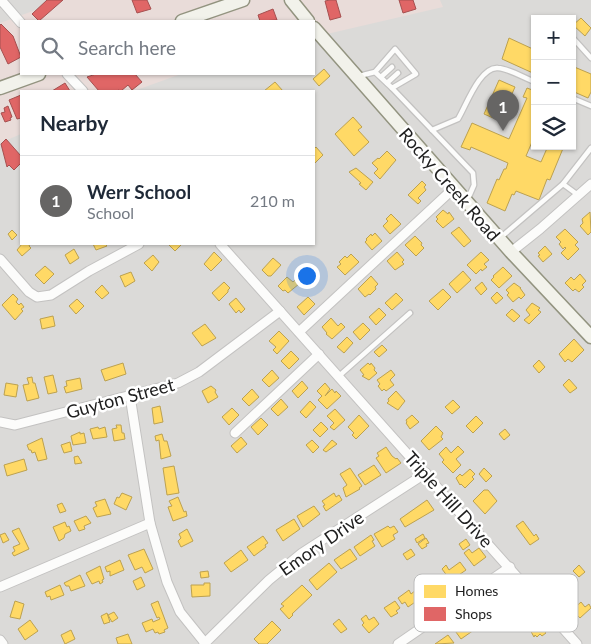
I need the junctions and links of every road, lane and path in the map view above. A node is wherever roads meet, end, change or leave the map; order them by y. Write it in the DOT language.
graph roads {
  1 [pos="0,0"];
  2 [pos="290,0"];
  3 [pos="235,1"];
  4 [pos="185,20"];
  5 [pos="307,20"];
  6 [pos="20,22"];
  7 [pos="315,29"];
  8 [pos="576,41"];
  9 [pos="591,58"];
  10 [pos="392,67"];
  11 [pos="375,72"];
  12 [pos="398,73"];
  13 [pos="36,75"];
  14 [pos="68,75"];
  15 [pos="356,77"];
  16 [pos="381,77"];
  17 [pos="531,80"];
  18 [pos="387,82"];
  19 [pos="0,88"];
  20 [pos="392,88"];
  21 [pos="82,90"];
  22 [pos="576,100"];
  23 [pos="591,106"];
  24 [pos="432,130"];
  25 [pos="591,148"];
  26 [pos="563,184"];
  27 [pos="591,184"];
  28 [pos="454,188"];
  29 [pos="578,195"];
  30 [pos="466,202"];
  31 [pos="499,239"];
  32 [pos="137,245"];
  33 [pos="221,245"];
  34 [pos="511,252"];
  35 [pos="0,259"];
  36 [pos="280,311"];
  37 [pos="410,313"];
  38 [pos="299,332"];
  39 [pos="591,336"];
  40 [pos="319,354"];
  41 [pos="339,376"];
  42 [pos="130,396"];
  43 [pos="0,422"];
  44 [pos="235,433"];
  45 [pos="426,473"];
  46 [pos="150,523"];
  47 [pos="510,568"];
  48 [pos="501,574"];
  49 [pos="515,574"];
  50 [pos="0,587"];
  51 [pos="416,632"];
  52 [pos="566,632"];
  53 [pos="0,640"];
  54 [pos="3,644"];
  55 [pos="204,644"];
  56 [pos="398,644"];
  57 [pos="577,644"];
  1 -- 6 [label="street"];
  2 -- 5 [label="street"];
  3 -- 4 [label="street"];
  7 -- 15 [label="street, Rocky Creek Road"];
  8 -- 9 [label="lane"];
  10 -- 16 [label="lane"];
  11 -- 15 [label="lane"];
  11 -- 16 [label="lane"];
  11 -- 20 [label="lane"];
  12 -- 18 [label="lane"];
  13 -- 19 [label="street"];
  14 -- 21 [label="street"];
  15 -- 28 [label="street, Rocky Creek Road"];
  16 -- 18 [label="lane"];
  17 -- 24 [label="lane"];
  18 -- 20 [label="lane"];
  20 -- 24 [label="lane"];
  22 -- 23 [label="lane"];
  24 -- 30 [label="lane"];
  25 -- 26 [label="lane"];
  26 -- 29 [label="lane"];
  26 -- 31 [label="lane"];
  27 -- 29 [label="street"];
  28 -- 30 [label="street, Rocky Creek Road"];
  28 -- 38 [label="street"];
  29 -- 34 [label="street"];
  30 -- 31 [label="street, Rocky Creek Road"];
  31 -- 34 [label="street, Rocky Creek Road"];
  32 -- 35 [label="street"];
  33 -- 36 [label="street, Triple Hill Drive"];
  34 -- 39 [label="street, Rocky Creek Road"];
  36 -- 38 [label="street, Triple Hill Drive"];
  36 -- 42 [label="street, Guyton Street"];
  37 -- 41 [label="lane"];
  38 -- 40 [label="street, Triple Hill Drive"];
  40 -- 41 [label="street, Triple Hill Drive"];
  40 -- 44 [label="street"];
  41 -- 45 [label="street, Triple Hill Drive"];
  42 -- 43 [label="street, Guyton Street"];
  42 -- 46 [label="street"];
  45 -- 47 [label="street, Triple Hill Drive"];
  45 -- 55 [label="street, Emory Drive"];
  46 -- 50 [label="street"];
  46 -- 55 [label="street"];
  47 -- 48 [label="street"];
  47 -- 49 [label="street, Triple Hill Drive"];
  51 -- 56 [label="street"];
  52 -- 57 [label="street, Triple Hill Drive"];
  53 -- 54 [label="street"];
}
